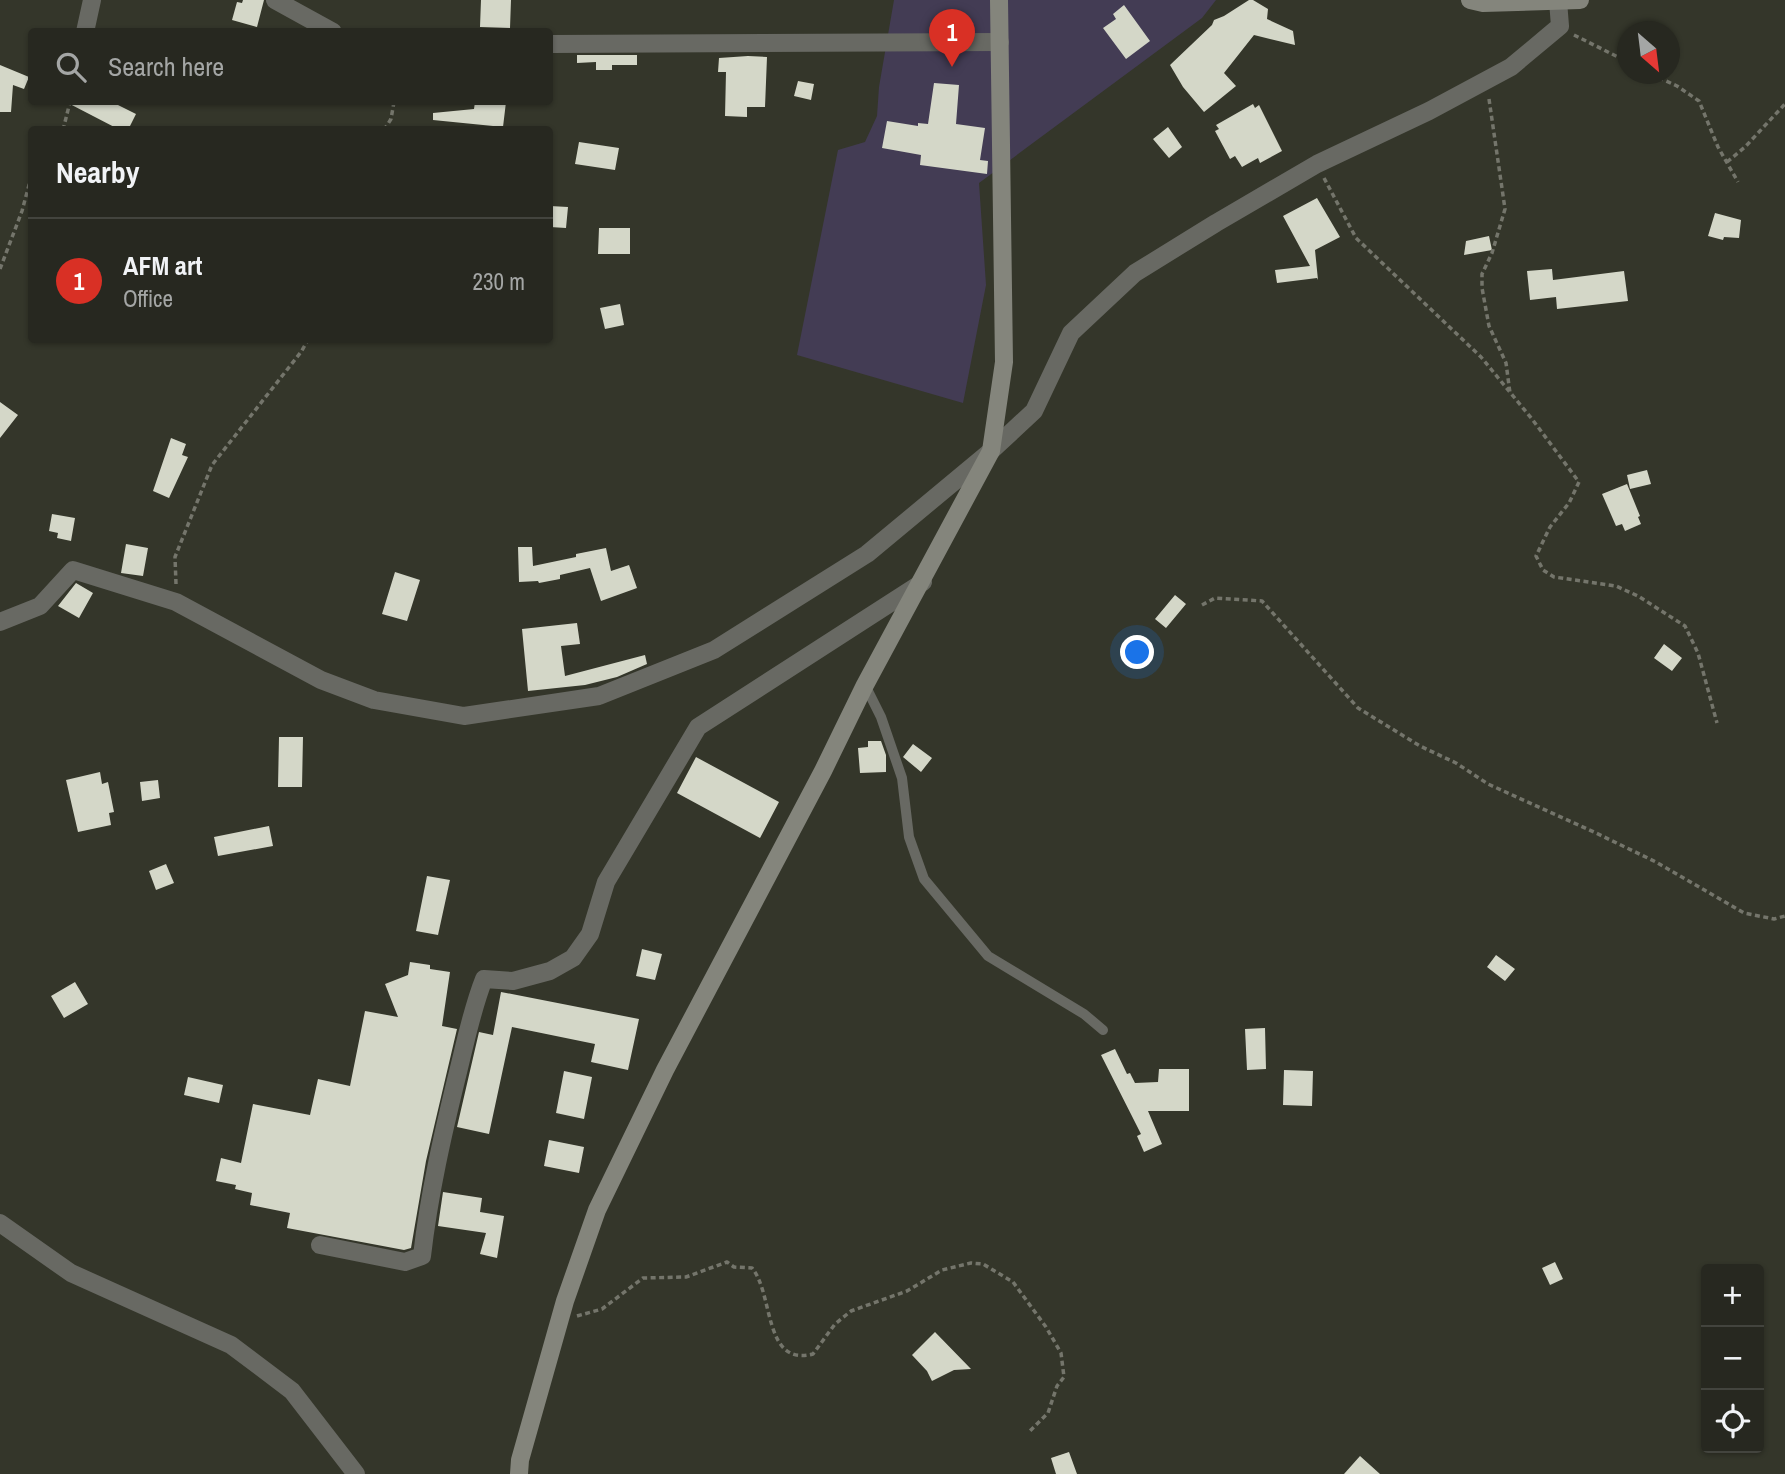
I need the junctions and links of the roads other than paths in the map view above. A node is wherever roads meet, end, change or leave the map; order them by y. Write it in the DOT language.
graph roads {
  1 [pos="92,0"];
  2 [pos="275,0"];
  3 [pos="999,0"];
  4 [pos="1470,0"];
  5 [pos="1580,0"];
  6 [pos="1559,1"];
  7 [pos="86,28"];
  8 [pos="326,28"];
  9 [pos="1000,42"];
  10 [pos="553,44"];
  11 [pos="991,451"];
  12 [pos="923,582"];
  13 [pos="0,622"];
  14 [pos="865,685"];
  15 [pos="1103,1030"];
  16 [pos="0,1223"];
  17 [pos="320,1245"];
  18 [pos="356,1474"];
  19 [pos="519,1474"];
  1 -- 7 [label="street"];
  2 -- 8 [label="street"];
  3 -- 9 [label="main road"];
  4 -- 6 [label="main road"];
  5 -- 6 [label="main road"];
  6 -- 11 [label="street"];
  9 -- 10 [label="street"];
  9 -- 11 [label="main road"];
  11 -- 12 [label="main road"];
  11 -- 13 [label="street"];
  12 -- 14 [label="main road"];
  12 -- 17 [label="street"];
  14 -- 15 [label="lane"];
  14 -- 19 [label="main road"];
  16 -- 18 [label="street"];
}
